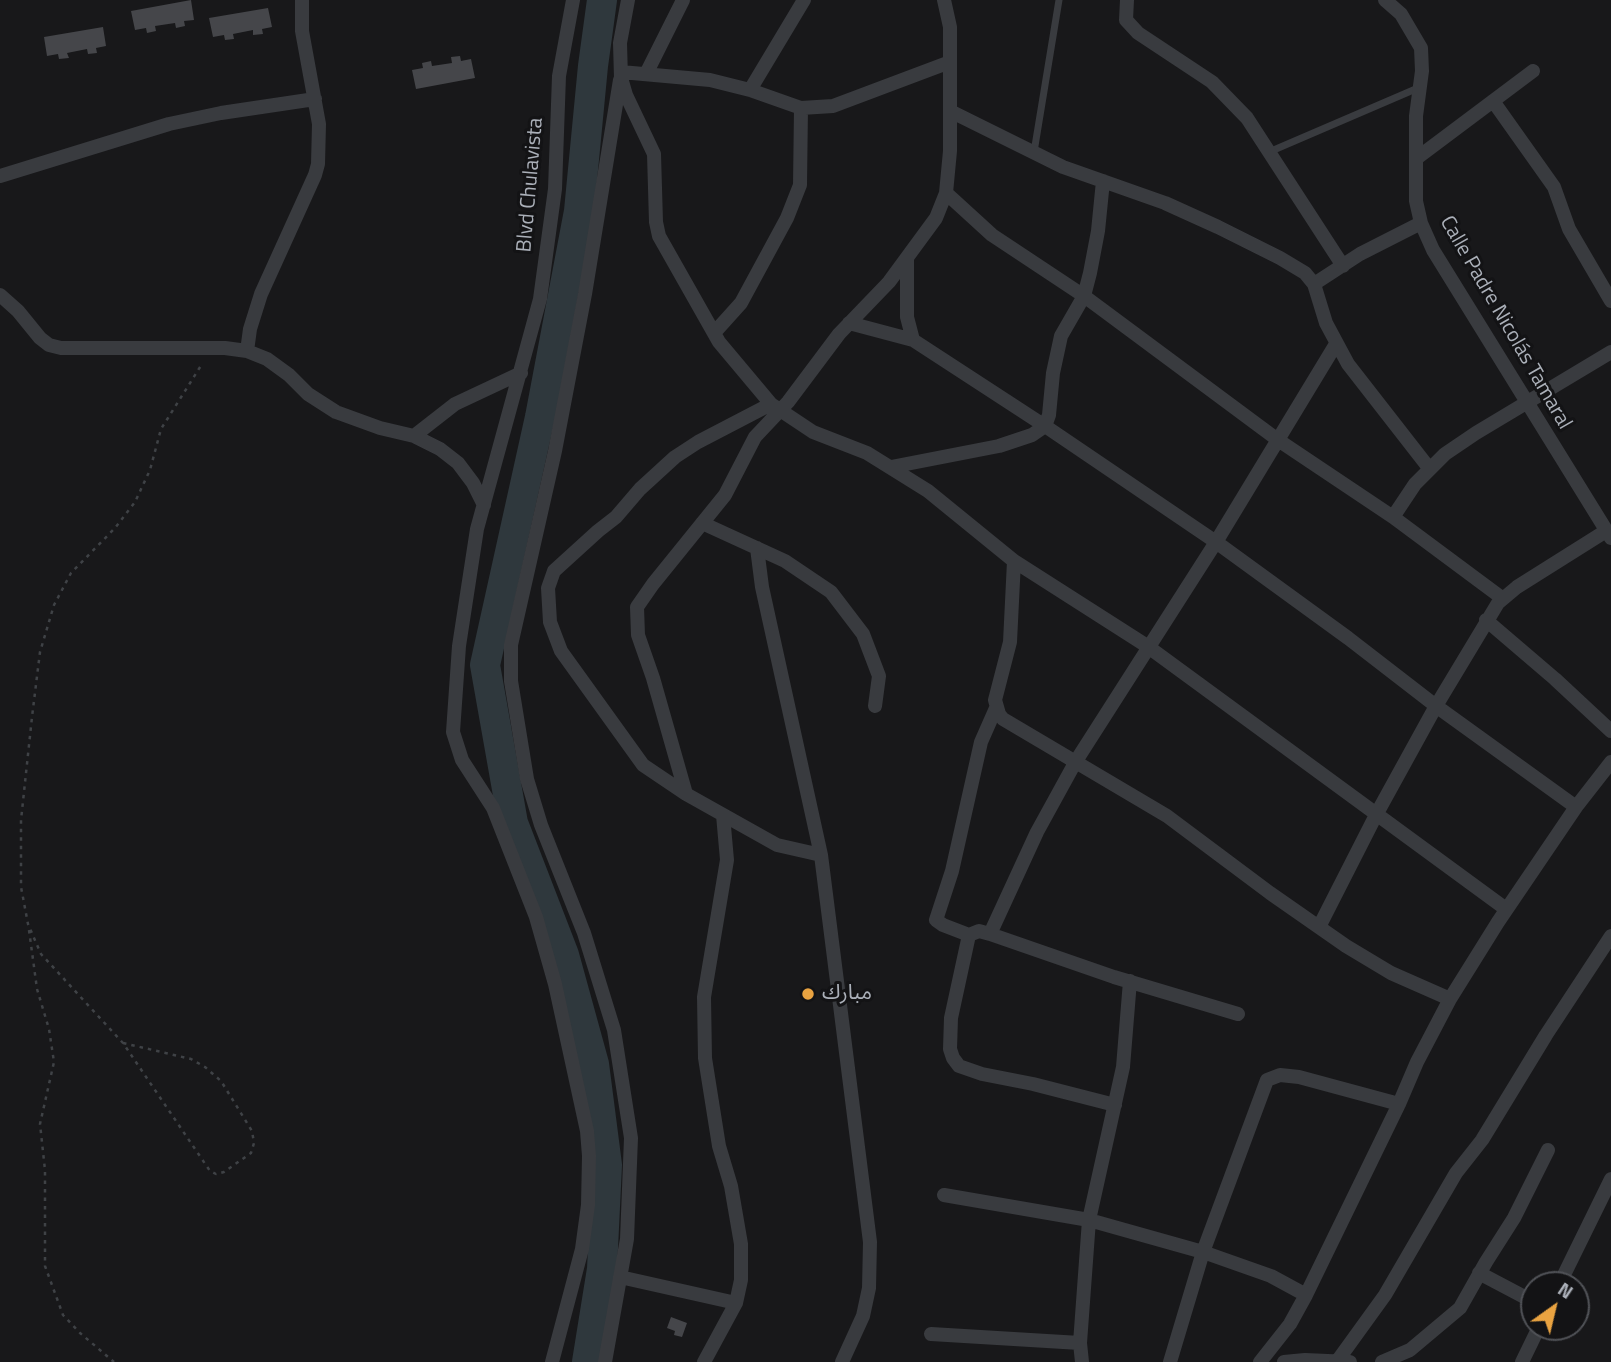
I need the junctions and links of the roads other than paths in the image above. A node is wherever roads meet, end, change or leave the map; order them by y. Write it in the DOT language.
graph roads {
  1 [pos="302,0"];
  2 [pos="573,0"];
  3 [pos="628,0"];
  4 [pos="683,0"];
  5 [pos="804,0"];
  6 [pos="944,0"];
  7 [pos="1059,0"];
  8 [pos="1127,0"];
  9 [pos="1385,0"];
  10 [pos="950,62"];
  11 [pos="1533,71"];
  12 [pos="621,72"];
  13 [pos="646,74"];
  14 [pos="1418,89"];
  15 [pos="750,90"];
  16 [pos="315,99"];
  17 [pos="1493,100"];
  18 [pos="801,108"];
  19 [pos="950,111"];
  20 [pos="1269,152"];
  21 [pos="1034,153"];
  22 [pos="1417,158"];
  23 [pos="0,176"];
  24 [pos="1104,181"];
  25 [pos="946,193"];
  26 [pos="1421,222"];
  27 [pos="907,258"];
  28 [pos="1343,266"];
  29 [pos="1314,284"];
  30 [pos="0,295"];
  31 [pos="1084,296"];
  32 [pos="1611,301"];
  33 [pos="849,323"];
  34 [pos="714,333"];
  35 [pos="913,340"];
  36 [pos="1336,344"];
  37 [pos="247,351"];
  38 [pos="1611,352"];
  39 [pos="521,373"];
  40 [pos="1525,403"];
  41 [pos="775,407"];
  42 [pos="1045,426"];
  43 [pos="414,436"];
  44 [pos="1279,440"];
  45 [pos="891,467"];
  46 [pos="1429,468"];
  47 [pos="484,505"];
  48 [pos="1393,517"];
  49 [pos="702,523"];
  50 [pos="1609,535"];
  51 [pos="1216,542"];
  52 [pos="757,548"];
  53 [pos="1014,561"];
  54 [pos="1502,598"];
  55 [pos="1486,620"];
  56 [pos="1147,646"];
  57 [pos="875,706"];
  58 [pos="1436,706"];
  59 [pos="996,708"];
  60 [pos="1611,731"];
  61 [pos="1076,761"];
  62 [pos="1611,762"];
  63 [pos="686,794"];
  64 [pos="1576,807"];
  65 [pos="723,815"];
  66 [pos="1376,815"];
  67 [pos="821,855"];
  68 [pos="1506,909"];
  69 [pos="1319,927"];
  70 [pos="990,934"];
  71 [pos="969,935"];
  72 [pos="1611,936"];
  73 [pos="1130,981"];
  74 [pos="1450,999"];
  75 [pos="1238,1014"];
  76 [pos="1399,1104"];
  77 [pos="1115,1105"];
  78 [pos="1548,1150"];
  79 [pos="1611,1179"];
  80 [pos="944,1195"];
  81 [pos="1089,1220"];
  82 [pos="1203,1252"];
  83 [pos="1566,1271"];
  84 [pos="1479,1273"];
  85 [pos="620,1277"];
  86 [pos="1306,1295"];
  87 [pos="1520,1295"];
  88 [pos="736,1303"];
  89 [pos="931,1334"];
  90 [pos="1532,1341"];
  91 [pos="1080,1343"];
  92 [pos="1344,1361"];
  93 [pos="552,1362"];
  94 [pos="605,1362"];
  95 [pos="704,1362"];
  96 [pos="842,1362"];
  97 [pos="1082,1362"];
  98 [pos="1170,1362"];
  99 [pos="1260,1362"];
  100 [pos="1284,1362"];
  101 [pos="1382,1362"];
  102 [pos="1521,1362"];
  1 -- 16 [label="street"];
  2 -- 39 [label="street, Blvd Chulavista"];
  3 -- 12 [label="street"];
  4 -- 13 [label="street"];
  5 -- 15 [label="street"];
  6 -- 10 [label="street"];
  7 -- 21 [label="lane"];
  8 -- 20 [label="street"];
  9 -- 14 [label="street, Calle Padre Nicolás Tamaral"];
  10 -- 18 [label="street"];
  10 -- 19 [label="street"];
  11 -- 17 [label="street"];
  12 -- 13 [label="street"];
  12 -- 34 [label="street"];
  12 -- 85 [label="street"];
  13 -- 15 [label="street"];
  14 -- 20 [label="lane"];
  14 -- 22 [label="street, Calle Padre Nicolás Tamaral"];
  15 -- 18 [label="street"];
  16 -- 23 [label="street"];
  16 -- 37 [label="street"];
  17 -- 22 [label="street"];
  17 -- 32 [label="street"];
  18 -- 34 [label="street"];
  19 -- 21 [label="street"];
  19 -- 25 [label="street"];
  20 -- 28 [label="street"];
  21 -- 24 [label="street"];
  22 -- 26 [label="street, Calle Padre Nicolás Tamaral"];
  24 -- 29 [label="street"];
  24 -- 31 [label="street"];
  25 -- 27 [label="street"];
  25 -- 31 [label="street"];
  26 -- 28 [label="street"];
  26 -- 40 [label="street, Calle Padre Nicolás Tamaral"];
  27 -- 33 [label="street"];
  27 -- 35 [label="street"];
  28 -- 29 [label="street"];
  29 -- 36 [label="street"];
  30 -- 37 [label="street"];
  31 -- 42 [label="street"];
  31 -- 44 [label="street"];
  33 -- 35 [label="street"];
  33 -- 41 [label="street"];
  34 -- 41 [label="street"];
  35 -- 42 [label="street"];
  36 -- 44 [label="street"];
  36 -- 46 [label="street"];
  37 -- 43 [label="street"];
  38 -- 40 [label="street"];
  39 -- 43 [label="street"];
  39 -- 47 [label="street, Blvd Chulavista"];
  40 -- 46 [label="street"];
  40 -- 50 [label="street, Calle Padre Nicolás Tamaral"];
  41 -- 45 [label="street"];
  41 -- 49 [label="street"];
  41 -- 63 [label="street"];
  42 -- 45 [label="street"];
  42 -- 51 [label="street"];
  43 -- 47 [label="street"];
  44 -- 48 [label="street"];
  44 -- 51 [label="street"];
  45 -- 53 [label="street"];
  46 -- 48 [label="street"];
  47 -- 93 [label="street, Blvd Chulavista"];
  48 -- 54 [label="street"];
  49 -- 52 [label="street"];
  49 -- 63 [label="street"];
  50 -- 54 [label="street"];
  51 -- 56 [label="street"];
  51 -- 58 [label="street"];
  52 -- 57 [label="street"];
  52 -- 67 [label="street"];
  53 -- 56 [label="street"];
  53 -- 59 [label="street"];
  54 -- 55 [label="street"];
  55 -- 58 [label="street"];
  55 -- 60 [label="street"];
  56 -- 61 [label="street"];
  56 -- 66 [label="street"];
  58 -- 64 [label="street"];
  58 -- 66 [label="street"];
  59 -- 61 [label="street"];
  59 -- 71 [label="street"];
  61 -- 69 [label="street"];
  61 -- 70 [label="street"];
  62 -- 64 [label="street"];
  63 -- 65 [label="street"];
  64 -- 68 [label="street"];
  65 -- 67 [label="street"];
  65 -- 88 [label="street"];
  66 -- 68 [label="street"];
  66 -- 69 [label="street"];
  67 -- 96 [label="street"];
  68 -- 74 [label="street"];
  69 -- 74 [label="street"];
  70 -- 71 [label="street"];
  70 -- 73 [label="street"];
  71 -- 77 [label="street"];
  72 -- 92 [label="street"];
  73 -- 75 [label="street"];
  73 -- 77 [label="street"];
  74 -- 76 [label="street"];
  76 -- 82 [label="street"];
  76 -- 86 [label="street"];
  77 -- 81 [label="street"];
  78 -- 84 [label="street"];
  79 -- 83 [label="street"];
  80 -- 81 [label="street"];
  81 -- 82 [label="street"];
  81 -- 91 [label="street"];
  82 -- 86 [label="street"];
  82 -- 98 [label="street"];
  84 -- 87 [label="street"];
  84 -- 101 [label="street"];
  85 -- 88 [label="street"];
  85 -- 94 [label="street"];
  86 -- 99 [label="street"];
  88 -- 95 [label="street"];
  89 -- 91 [label="street"];
  90 -- 102 [label="street"];
  91 -- 97 [label="street"];
  92 -- 100 [label="street"];
}
